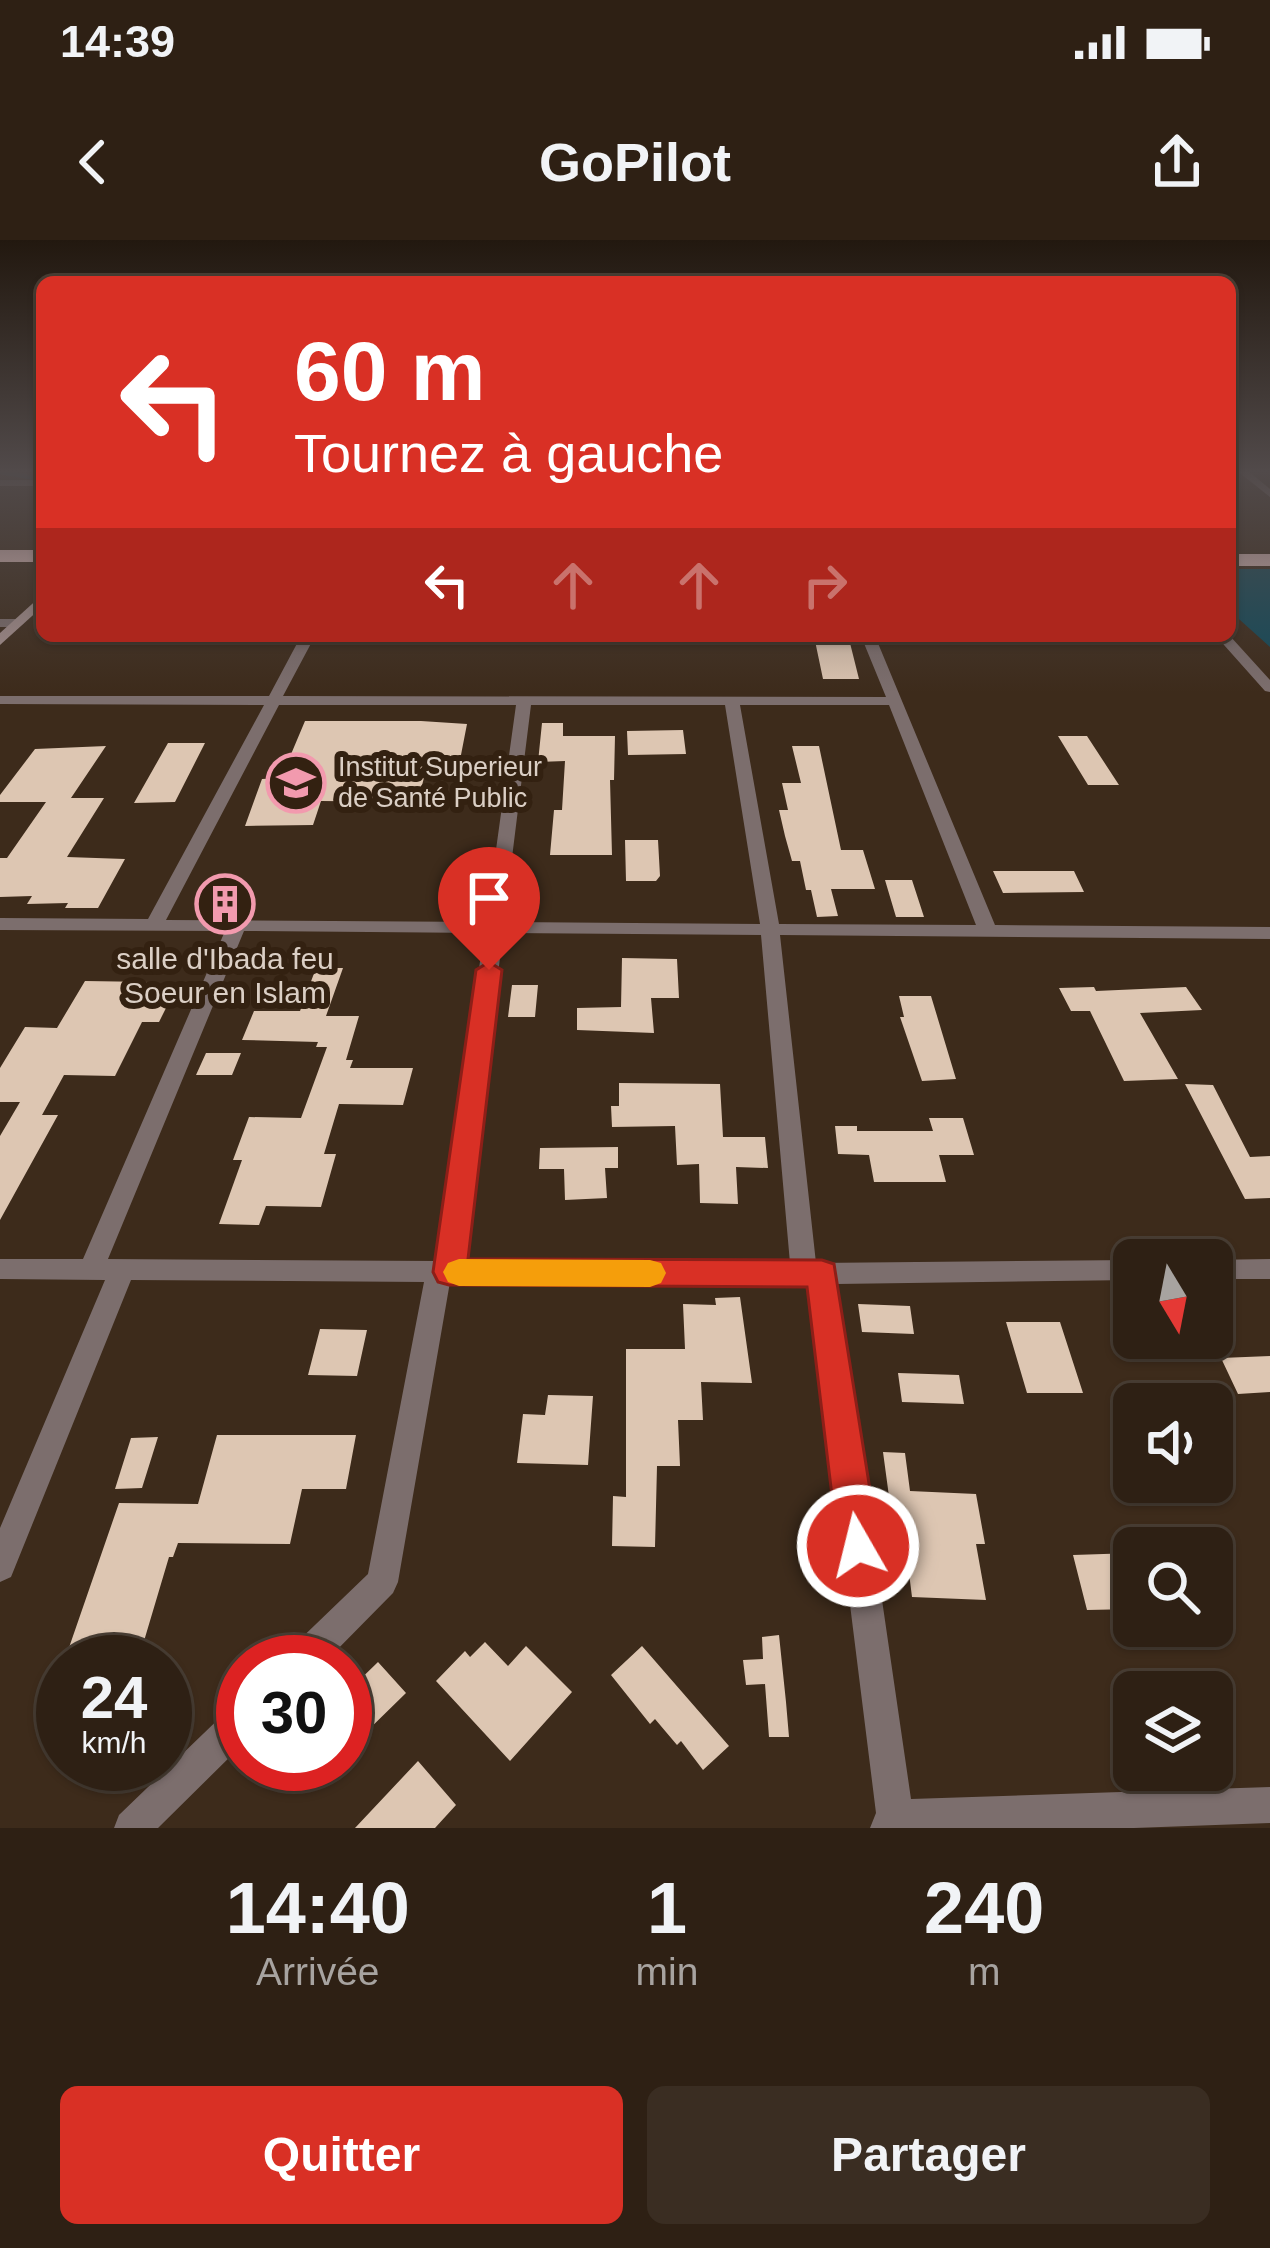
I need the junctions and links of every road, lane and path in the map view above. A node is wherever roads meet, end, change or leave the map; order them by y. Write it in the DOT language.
graph roads {
  1 [pos="0,556"];
  2 [pos="36,556"];
  3 [pos="1236,560"];
  4 [pos="1270,560"];
  5 [pos="36,604"];
  6 [pos="18,622"];
  7 [pos="0,623"];
  8 [pos="0,641"];
  9 [pos="305,642"];
  10 [pos="870,642"];
  11 [pos="1228,642"];
  12 [pos="1270,688"];
  13 [pos="0,700"];
  14 [pos="274,700"];
  15 [pos="524,701"];
  16 [pos="732,701"];
  17 [pos="893,701"];
  18 [pos="7,924"];
  19 [pos="154,925"];
  20 [pos="237,926"];
  21 [pos="494,927"];
  22 [pos="770,929"];
  23 [pos="988,931"];
  24 [pos="1270,933"];
  25 [pos="0,944"];
  26 [pos="0,1269"];
  27 [pos="1233,1269"];
  28 [pos="1270,1269"];
  29 [pos="91,1270"];
  30 [pos="122,1270"];
  31 [pos="1113,1270"];
  32 [pos="444,1272"];
  33 [pos="813,1274"];
  34 [pos="0,1567"];
  35 [pos="328,1635"];
  36 [pos="216,1746"];
  37 [pos="1270,1805"];
  38 [pos="892,1823"];
  39 [pos="132,1828"];
  1 -- 2 [label="highway"];
  3 -- 4 [label="highway"];
  5 -- 6 [label="main road"];
  6 -- 7 [label="street"];
  6 -- 8 [label="main road"];
  9 -- 14 [label="street"];
  10 -- 17 [label="street"];
  11 -- 12 [label="street"];
  13 -- 14 [label="street"];
  14 -- 15 [label="street"];
  14 -- 19 [label="street"];
  15 -- 16 [label="street"];
  15 -- 21 [label="street"];
  16 -- 17 [label="street"];
  16 -- 22 [label="street"];
  17 -- 23 [label="street"];
  18 -- 19 [label="street"];
  18 -- 25 [label="street"];
  19 -- 20 [label="street"];
  20 -- 21 [label="street"];
  20 -- 29 [label="street"];
  21 -- 22 [label="street"];
  21 -- 32 [label="street"];
  22 -- 23 [label="street"];
  22 -- 33 [label="street"];
  23 -- 24 [label="street"];
  26 -- 29 [label="street"];
  27 -- 28 [label="street"];
  29 -- 30 [label="street"];
  30 -- 32 [label="street"];
  30 -- 34 [label="street"];
  31 -- 33 [label="street"];
  32 -- 33 [label="street"];
  32 -- 35 [label="street"];
  33 -- 38 [label="street"];
  36 -- 39 [label="street"];
  37 -- 38 [label="street"];
}
